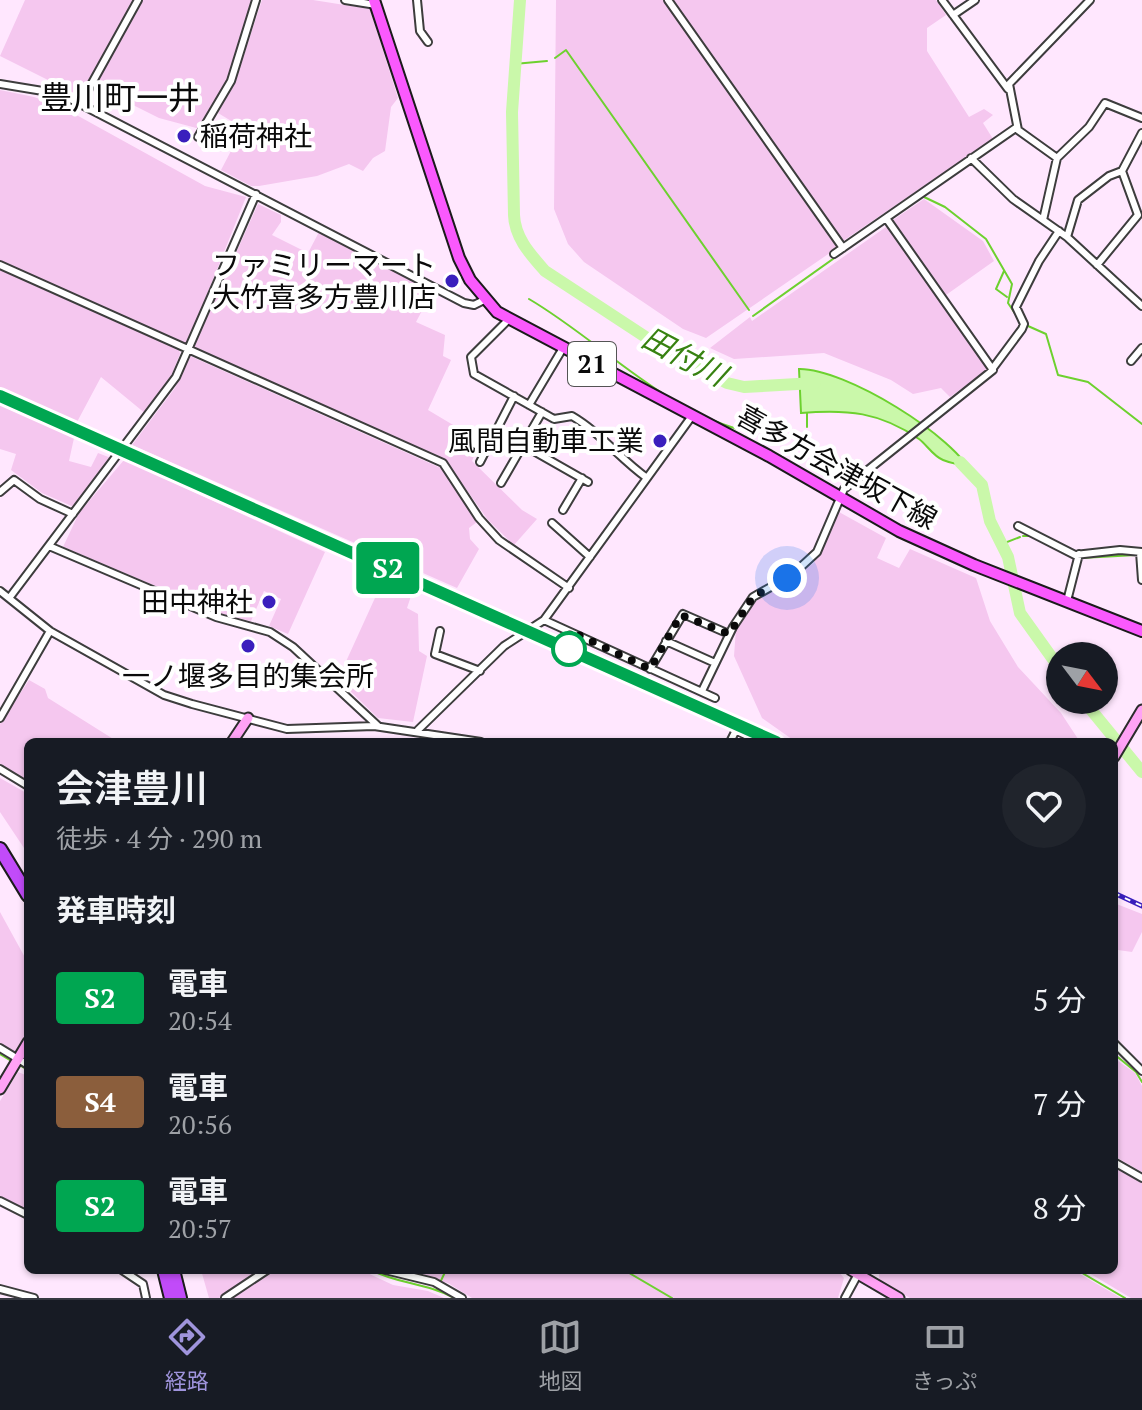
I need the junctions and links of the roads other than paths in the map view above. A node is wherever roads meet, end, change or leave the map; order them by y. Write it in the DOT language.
graph roads {
  1 [pos="138,0"];
  2 [pos="256,0"];
  3 [pos="345,0"];
  4 [pos="417,0"];
  5 [pos="668,0"];
  6 [pos="942,0"];
  7 [pos="975,0"];
  8 [pos="1090,0"];
  9 [pos="375,3"];
  10 [pos="953,15"];
  11 [pos="428,42"];
  12 [pos="0,84"];
  13 [pos="1008,89"];
  14 [pos="81,103"];
  15 [pos="1142,118"];
  16 [pos="1017,127"];
  17 [pos="1142,133"];
  18 [pos="198,137"];
  19 [pos="971,158"];
  20 [pos="1057,158"];
  21 [pos="1122,171"];
  22 [pos="256,194"];
  23 [pos="886,218"];
  24 [pos="1043,220"];
  25 [pos="1059,231"];
  26 [pos="1067,237"];
  27 [pos="843,248"];
  28 [pos="834,254"];
  29 [pos="0,265"];
  30 [pos="1097,265"];
  31 [pos="484,300"];
  32 [pos="1142,306"];
  33 [pos="509,319"];
  34 [pos="188,348"];
  35 [pos="563,348"];
  36 [pos="1142,348"];
  37 [pos="1131,361"];
  38 [pos="993,368"];
  39 [pos="514,396"];
  40 [pos="529,405"];
  41 [pos="542,412"];
  42 [pos="692,415"];
  43 [pos="523,445"];
  44 [pos="480,462"];
  45 [pos="647,478"];
  46 [pos="501,483"];
  47 [pos="0,492"];
  48 [pos="840,498"];
  49 [pos="563,510"];
  50 [pos="73,514"];
  51 [pos="552,523"];
  52 [pos="1018,526"];
  53 [pos="49,546"];
  54 [pos="1141,552"];
  55 [pos="1079,554"];
  56 [pos="590,557"];
  57 [pos="1142,580"];
  58 [pos="569,588"];
  59 [pos="0,591"];
  60 [pos="10,597"];
  61 [pos="1066,603"];
  62 [pos="544,620"];
  63 [pos="50,631"];
  64 [pos="440,631"];
  65 [pos="1142,631"];
  66 [pos="729,634"];
  67 [pos="666,641"];
  68 [pos="715,663"];
  69 [pos="650,669"];
  70 [pos="480,671"];
  71 [pos="702,691"];
  72 [pos="715,698"];
  73 [pos="1142,710"];
  74 [pos="0,718"];
  75 [pos="248,718"];
  76 [pos="378,726"];
  77 [pos="418,730"];
  78 [pos="235,738"];
  79 [pos="460,738"];
  80 [pos="732,738"];
  81 [pos="752,738"];
  82 [pos="1118,751"];
  83 [pos="0,769"];
  84 [pos="24,784"];
  85 [pos="0,849"];
  86 [pos="0,861"];
  87 [pos="24,888"];
  88 [pos="24,900"];
  89 [pos="1118,1047"];
  90 [pos="0,1048"];
  91 [pos="24,1049"];
  92 [pos="18,1059"];
  93 [pos="24,1063"];
  94 [pos="1142,1071"];
  95 [pos="0,1089"];
  96 [pos="1118,1164"];
  97 [pos="1142,1178"];
  98 [pos="0,1201"];
  99 [pos="24,1213"];
  100 [pos="128,1274"];
  101 [pos="165,1274"];
  102 [pos="174,1274"];
  103 [pos="261,1274"];
  104 [pos="401,1274"];
  105 [pos="856,1274"];
  106 [pos="862,1274"];
  107 [pos="0,1289"];
  108 [pos="34,1298"];
  109 [pos="146,1298"];
  110 [pos="171,1298"];
  111 [pos="180,1298"];
  112 [pos="225,1298"];
  113 [pos="462,1298"];
  114 [pos="845,1298"];
  115 [pos="899,1298"];
  1 -- 14 [label="street"];
  2 -- 18 [label="street"];
  3 -- 9 [label="street"];
  4 -- 11 [label="street"];
  5 -- 27 [label="street"];
  6 -- 10 [label="street"];
  7 -- 10 [label="street"];
  8 -- 13 [label="street"];
  9 -- 31 [label="main road, 喜多方会津坂下線 / 21"];
  10 -- 13 [label="street"];
  12 -- 14 [label="street"];
  13 -- 16 [label="street"];
  14 -- 22 [label="street"];
  15 -- 20 [label="street"];
  16 -- 19 [label="street"];
  16 -- 20 [label="street"];
  17 -- 21 [label="street"];
  19 -- 23 [label="street"];
  19 -- 24 [label="street"];
  20 -- 24 [label="street"];
  21 -- 26 [label="street"];
  21 -- 30 [label="street"];
  22 -- 31 [label="street"];
  22 -- 34 [label="street"];
  23 -- 27 [label="street"];
  23 -- 38 [label="street"];
  24 -- 25 [label="street"];
  25 -- 26 [label="street"];
  25 -- 38 [label="street"];
  26 -- 30 [label="street"];
  27 -- 28 [label="street"];
  29 -- 34 [label="street"];
  30 -- 32 [label="street"];
  31 -- 33 [label="main road, 喜多方会津坂下線 / 21"];
  33 -- 35 [label="main road, 喜多方会津坂下線 / 21"];
  33 -- 39 [label="street"];
  34 -- 50 [label="street"];
  34 -- 58 [label="street"];
  35 -- 40 [label="street"];
  35 -- 42 [label="main road, 喜多方会津坂下線 / 21"];
  36 -- 37 [label="street"];
  38 -- 48 [label="street"];
  39 -- 40 [label="street"];
  39 -- 44 [label="street"];
  40 -- 41 [label="street"];
  41 -- 43 [label="street"];
  41 -- 45 [label="street"];
  42 -- 45 [label="street"];
  42 -- 48 [label="main road, 喜多方会津坂下線 / 21"];
  43 -- 46 [label="street"];
  43 -- 49 [label="street"];
  45 -- 56 [label="street"];
  47 -- 50 [label="street"];
  48 -- 61 [label="main road, 喜多方会津坂下線 / 21"];
  48 -- 66 [label="street"];
  50 -- 53 [label="street"];
  51 -- 56 [label="street"];
  52 -- 55 [label="street"];
  53 -- 60 [label="street"];
  53 -- 76 [label="street"];
  54 -- 55 [label="street"];
  54 -- 57 [label="street"];
  55 -- 61 [label="street"];
  56 -- 58 [label="street"];
  58 -- 62 [label="street"];
  59 -- 60 [label="street"];
  60 -- 63 [label="street"];
  61 -- 65 [label="main road, 21"];
  62 -- 69 [label="street"];
  62 -- 70 [label="street"];
  63 -- 74 [label="street"];
  63 -- 75 [label="street"];
  64 -- 70 [label="street"];
  66 -- 67 [label="street"];
  66 -- 68 [label="street"];
  67 -- 68 [label="street"];
  67 -- 69 [label="street"];
  68 -- 71 [label="street"];
  69 -- 71 [label="street"];
  70 -- 77 [label="street"];
  71 -- 72 [label="street"];
  73 -- 82 [label="street"];
  75 -- 76 [label="street"];
  75 -- 78 [label="street"];
  76 -- 77 [label="street"];
  77 -- 79 [label="street"];
  80 -- 81 [label="street"];
  83 -- 84 [label="street"];
  85 -- 87 [label="highway"];
  86 -- 88 [label="highway"];
  89 -- 94 [label="street"];
  90 -- 92 [label="street"];
  91 -- 92 [label="street"];
  92 -- 93 [label="street"];
  92 -- 95 [label="street"];
  96 -- 97 [label="street"];
  98 -- 99 [label="street"];
  100 -- 109 [label="street"];
  101 -- 110 [label="highway"];
  102 -- 111 [label="highway"];
  103 -- 112 [label="street"];
  104 -- 113 [label="street"];
  105 -- 114 [label="street"];
  106 -- 115 [label="street"];
  107 -- 108 [label="street"];
}
